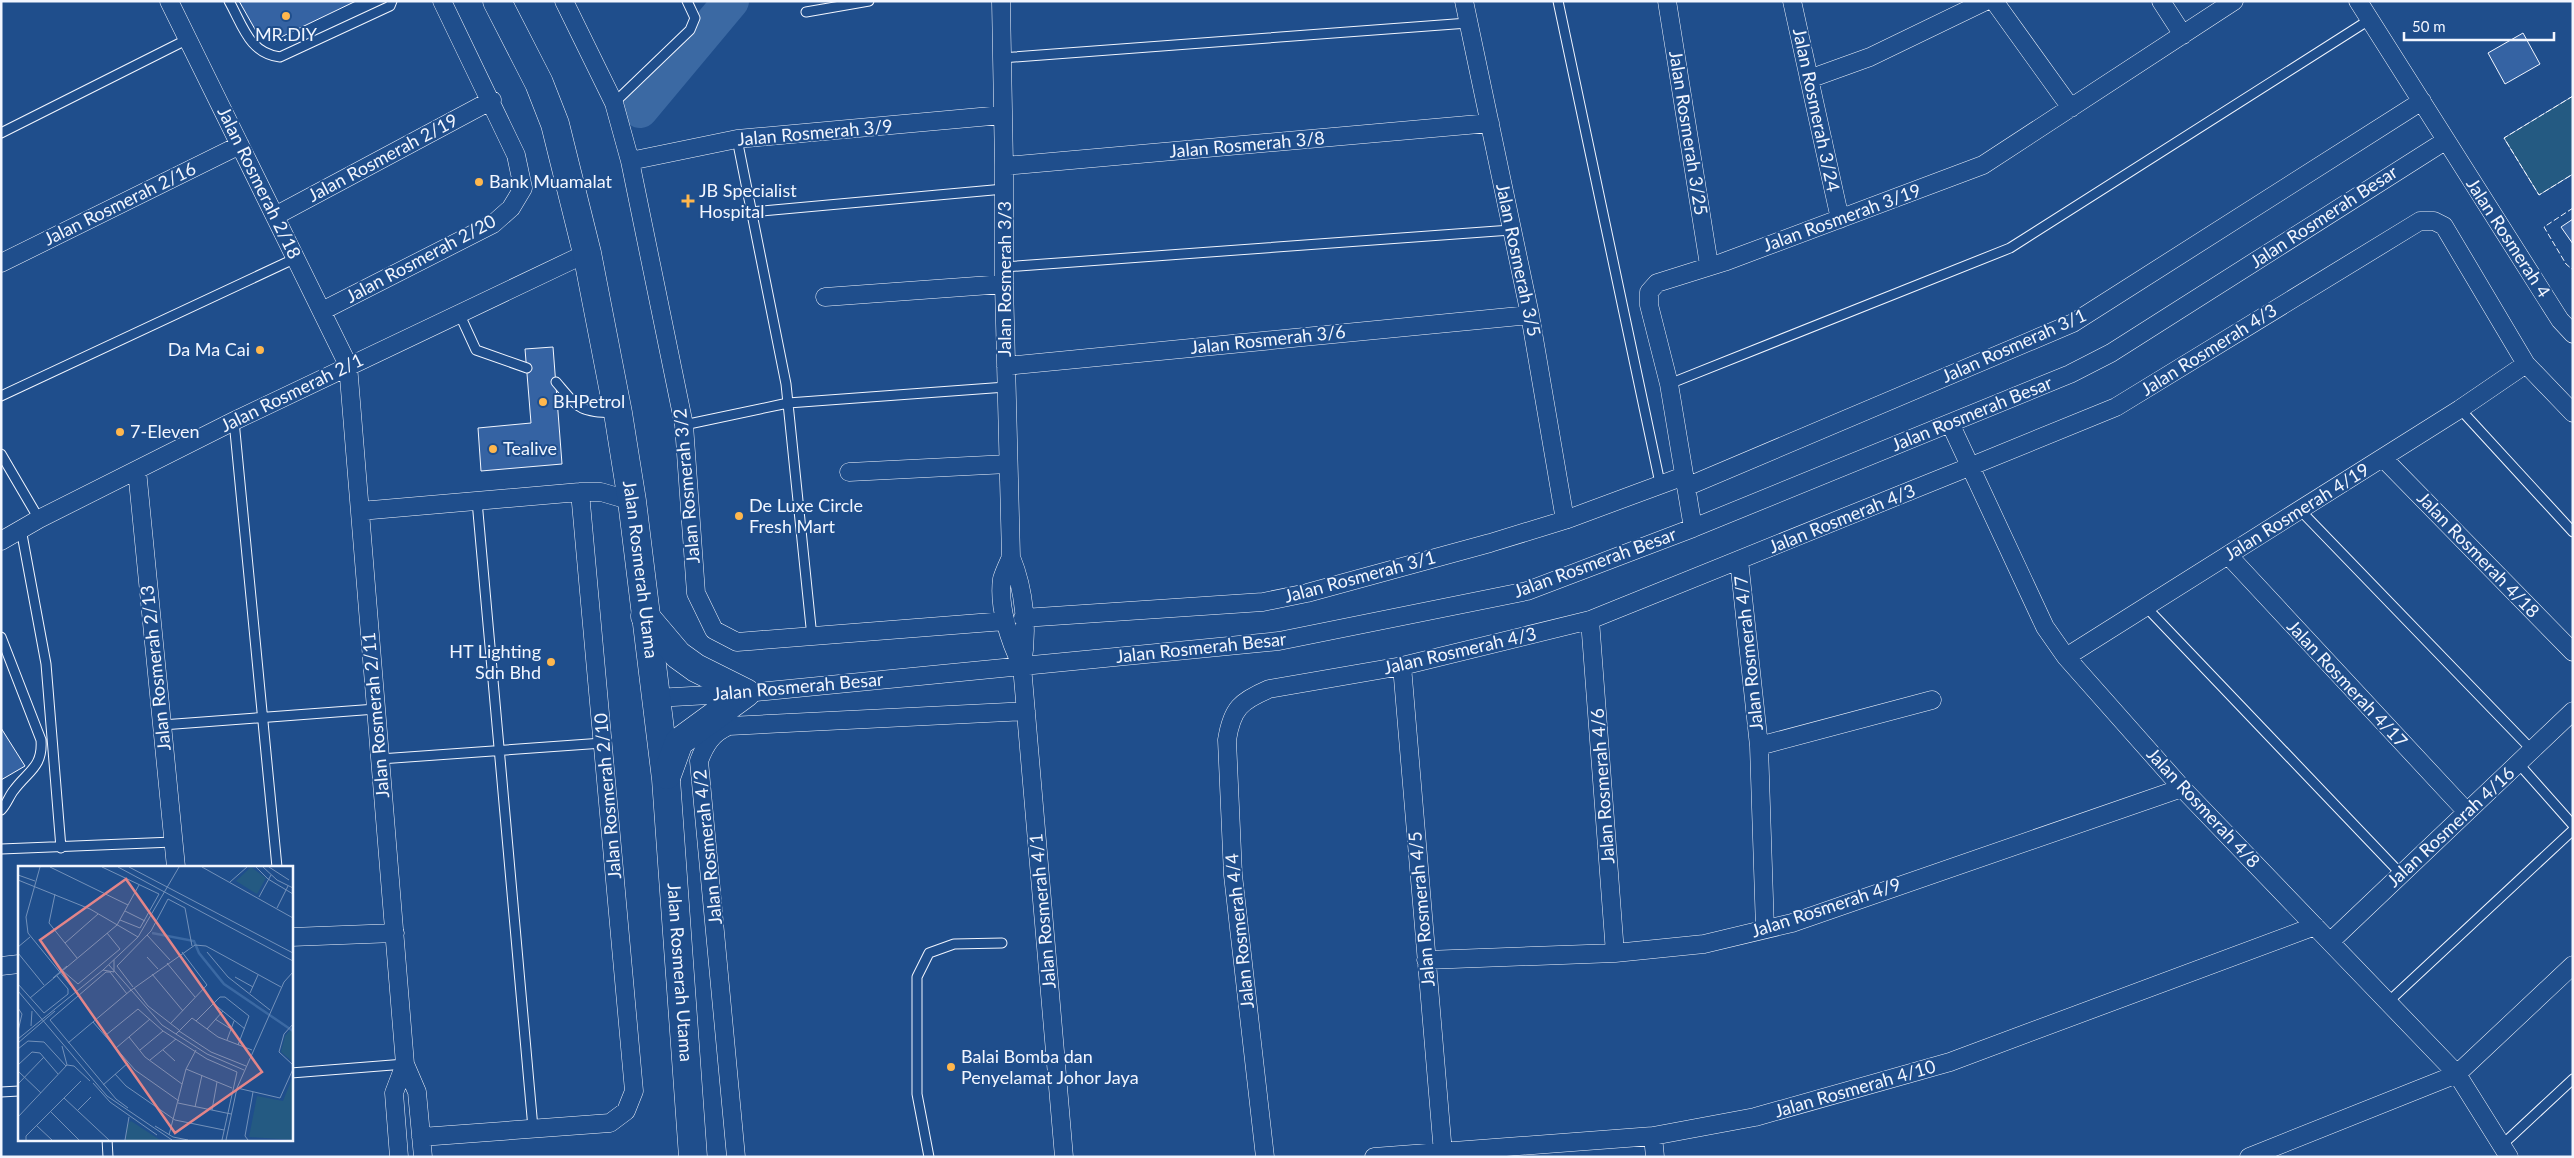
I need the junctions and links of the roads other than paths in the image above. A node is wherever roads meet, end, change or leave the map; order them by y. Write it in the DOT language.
graph roads {
  1 [pos="169,1"];
  2 [pos="229,1"];
  3 [pos="392,1"];
  4 [pos="442,1"];
  5 [pos="497,1"];
  6 [pos="564,1"];
  7 [pos="687,1"];
  8 [pos="869,1"];
  9 [pos="1001,1"];
  10 [pos="1464,1"];
  11 [pos="1558,1"];
  12 [pos="1667,1"];
  13 [pos="1792,1"];
  14 [pos="1986,1"];
  15 [pos="1994,1"];
  16 [pos="2162,1"];
  17 [pos="2234,1"];
  18 [pos="2358,1"];
  19 [pos="806,12"];
  20 [pos="2370,20"];
  21 [pos="1468,23"];
  22 [pos="2183,35"];
  23 [pos="188,39"];
  24 [pos="1001,58"];
  25 [pos="1809,79"];
  26 [pos="492,100"];
  27 [pos="2422,101"];
  28 [pos="614,103"];
  29 [pos="2071,108"];
  30 [pos="1002,116"];
  31 [pos="1490,123"];
  32 [pos="1,133"];
  33 [pos="737,139"];
  34 [pos="2445,140"];
  35 [pos="240,145"];
  36 [pos="630,161"];
  37 [pos="1004,166"];
  38 [pos="1004,189"];
  39 [pos="750,212"];
  40 [pos="275,216"];
  41 [pos="1840,219"];
  42 [pos="1511,230"];
  43 [pos="587,253"];
  44 [pos="296,258"];
  45 [pos="1,263"];
  46 [pos="1710,265"];
  47 [pos="1004,276"];
  48 [pos="825,297"];
  49 [pos="322,311"];
  50 [pos="459,313"];
  51 [pos="2566,314"];
  52 [pos="1530,315"];
  53 [pos="2573,334"];
  54 [pos="2526,364"];
  55 [pos="348,365"];
  56 [pos="1006,366"];
  57 [pos="527,368"];
  58 [pos="556,382"];
  59 [pos="1670,384"];
  60 [pos="1006,387"];
  61 [pos="1,396"];
  62 [pos="788,404"];
  63 [pos="2460,409"];
  64 [pos="618,413"];
  65 [pos="2573,413"];
  66 [pos="234,421"];
  67 [pos="1950,423"];
  68 [pos="684,425"];
  69 [pos="1,454"];
  70 [pos="2383,458"];
  71 [pos="1008,464"];
  72 [pos="1969,467"];
  73 [pos="137,470"];
  74 [pos="849,472"];
  75 [pos="1685,481"];
  76 [pos="1660,483"];
  77 [pos="580,492"];
  78 [pos="477,501"];
  79 [pos="632,501"];
  80 [pos="2300,510"];
  81 [pos="360,511"];
  82 [pos="39,519"];
  83 [pos="1565,520"];
  84 [pos="1693,528"];
  85 [pos="21,529"];
  86 [pos="2573,532"];
  87 [pos="1,541"];
  88 [pos="2228,555"];
  89 [pos="1010,557"];
  90 [pos="1740,560"];
  91 [pos="2146,607"];
  92 [pos="644,616"];
  93 [pos="1023,618"];
  94 [pos="1590,620"];
  95 [pos="1004,621"];
  96 [pos="1,637"];
  97 [pos="812,637"];
  98 [pos="2573,652"];
  99 [pos="2066,657"];
  100 [pos="1022,666"];
  101 [pos="1402,666"];
  102 [pos="746,693"];
  103 [pos="655,698"];
  104 [pos="1932,700"];
  105 [pos="1238,706"];
  106 [pos="376,709"];
  107 [pos="1026,711"];
  108 [pos="2573,711"];
  109 [pos="263,717"];
  110 [pos="162,725"];
  111 [pos="603,743"];
  112 [pos="1759,746"];
  113 [pos="2532,750"];
  114 [pos="499,751"];
  115 [pos="380,759"];
  116 [pos="2518,763"];
  117 [pos="666,779"];
  118 [pos="2182,788"];
  119 [pos="1,810"];
  120 [pos="2467,812"];
  121 [pos="2573,825"];
  122 [pos="2573,830"];
  123 [pos="173,842"];
  124 [pos="61,848"];
  125 [pos="1,849"];
  126 [pos="176,866"];
  127 [pos="277,866"];
  128 [pos="2401,874"];
  129 [pos="2315,926"];
  130 [pos="1765,929"];
  131 [pos="395,933"];
  132 [pos="292,937"];
  133 [pos="2330,942"];
  134 [pos="1002,943"];
  135 [pos="1615,953"];
  136 [pos="1426,960"];
  137 [pos="18,964"];
  138 [pos="2573,965"];
  139 [pos="1,966"];
  140 [pos="2388,1002"];
  141 [pos="405,1064"];
  142 [pos="292,1073"];
  143 [pos="2457,1074"];
  144 [pos="2573,1079"];
  145 [pos="18,1091"];
  146 [pos="1,1092"];
  147 [pos="533,1128"];
  148 [pos="1653,1136"];
  149 [pos="421,1137"];
  150 [pos="107,1140"];
  151 [pos="2506,1151"];
  152 [pos="1443,1153"];
  153 [pos="108,1157"];
  154 [pos="399,1157"];
  155 [pos="422,1157"];
  156 [pos="693,1157"];
  157 [pos="736,1157"];
  158 [pos="929,1157"];
  159 [pos="1064,1157"];
  160 [pos="1265,1157"];
  161 [pos="1374,1157"];
  162 [pos="1655,1157"];
  163 [pos="2249,1157"];
  1 -- 23 [label="street, Jalan Rosmerah 2/18"];
  2 -- 3 [label="lane"];
  4 -- 26 [label="street"];
  5 -- 43 [label="main road, Jalan Rosmerah Utama"];
  6 -- 28 [label="street, Jalan Rosmerah 3/2"];
  7 -- 28 [label="lane"];
  8 -- 19 [label="lane"];
  9 -- 24 [label="street, Jalan Rosmerah 3/3"];
  10 -- 21 [label="street, Jalan Rosmerah 3/5"];
  11 -- 76 [label="lane"];
  12 -- 46 [label="street, Jalan Rosmerah 3/25"];
  13 -- 25 [label="street, Jalan Rosmerah 3/24"];
  14 -- 25 [label="street"];
  15 -- 29 [label="street"];
  16 -- 22 [label="street"];
  17 -- 22 [label="street, Jalan Rosmerah 3/19"];
  18 -- 20 [label="street, Jalan Rosmerah 4"];
  20 -- 27 [label="street, Jalan Rosmerah 4"];
  20 -- 59 [label="lane"];
  21 -- 24 [label="lane"];
  21 -- 31 [label="street, Jalan Rosmerah 3/5"];
  22 -- 29 [label="street, Jalan Rosmerah 3/19"];
  23 -- 32 [label="lane"];
  23 -- 35 [label="street, Jalan Rosmerah 2/18"];
  24 -- 30 [label="street, Jalan Rosmerah 3/3"];
  25 -- 41 [label="street, Jalan Rosmerah 3/24"];
  26 -- 40 [label="street, Jalan Rosmerah 2/19"];
  26 -- 49 [label="street, Jalan Rosmerah 2/20"];
  27 -- 34 [label="street, Jalan Rosmerah 4"];
  27 -- 75 [label="street, Jalan Rosmerah 3/1"];
  28 -- 36 [label="street, Jalan Rosmerah 3/2"];
  29 -- 41 [label="street, Jalan Rosmerah 3/19"];
  30 -- 33 [label="street, Jalan Rosmerah 3/9"];
  30 -- 37 [label="street, Jalan Rosmerah 3/3"];
  31 -- 37 [label="street, Jalan Rosmerah 3/8"];
  31 -- 42 [label="street, Jalan Rosmerah 3/5"];
  33 -- 36 [label="street, Jalan Rosmerah 3/9"];
  33 -- 39 [label="lane"];
  34 -- 51 [label="street, Jalan Rosmerah 4"];
  34 -- 67 [label="street, Jalan Rosmerah Besar"];
  35 -- 40 [label="street, Jalan Rosmerah 2/18"];
  35 -- 45 [label="street, Jalan Rosmerah 2/16"];
  36 -- 68 [label="street, Jalan Rosmerah 3/2"];
  37 -- 38 [label="street, Jalan Rosmerah 3/3"];
  38 -- 39 [label="lane"];
  38 -- 47 [label="street, Jalan Rosmerah 3/3"];
  39 -- 62 [label="lane"];
  40 -- 44 [label="street, Jalan Rosmerah 2/18"];
  41 -- 46 [label="street, Jalan Rosmerah 3/19"];
  42 -- 47 [label="lane"];
  42 -- 52 [label="street, Jalan Rosmerah 3/5"];
  43 -- 50 [label="street, Jalan Rosmerah 2/1"];
  43 -- 64 [label="main road, Jalan Rosmerah Utama"];
  44 -- 49 [label="street, Jalan Rosmerah 2/18"];
  44 -- 61 [label="lane"];
  46 -- 59 [label="street, Jalan Rosmerah 3/19"];
  47 -- 48 [label="street"];
  47 -- 56 [label="street, Jalan Rosmerah 3/3"];
  49 -- 55 [label="street, Jalan Rosmerah 2/18"];
  50 -- 55 [label="street, Jalan Rosmerah 2/1"];
  50 -- 57 [label="lane"];
  51 -- 53 [label="street, Jalan Rosmerah 4"];
  52 -- 56 [label="street, Jalan Rosmerah 3/6"];
  52 -- 83 [label="street, Jalan Rosmerah 3/5"];
  54 -- 63 [label="street, Jalan Rosmerah 4/19"];
  54 -- 65 [label="street, Jalan Rosmerah 4/3"];
  54 -- 72 [label="street, Jalan Rosmerah 4/3"];
  55 -- 66 [label="street, Jalan Rosmerah 2/1"];
  55 -- 81 [label="street, Jalan Rosmerah 2/11"];
  56 -- 60 [label="street, Jalan Rosmerah 3/3"];
  58 -- 64 [label="lane"];
  59 -- 75 [label="street, Jalan Rosmerah 3/19"];
  60 -- 62 [label="lane"];
  60 -- 71 [label="street, Jalan Rosmerah 3/3"];
  62 -- 68 [label="lane"];
  62 -- 97 [label="lane"];
  63 -- 70 [label="street, Jalan Rosmerah 4/19"];
  63 -- 86 [label="lane"];
  64 -- 79 [label="main road, Jalan Rosmerah Utama"];
  66 -- 73 [label="street, Jalan Rosmerah 2/1"];
  66 -- 109 [label="lane"];
  67 -- 72 [label="street, Jalan Rosmerah 4/8"];
  67 -- 84 [label="street, Jalan Rosmerah Besar"];
  68 -- 97 [label="street, Jalan Rosmerah 3/2"];
  69 -- 82 [label="lane"];
  70 -- 80 [label="street, Jalan Rosmerah 4/19"];
  70 -- 98 [label="street, Jalan Rosmerah 4/18"];
  71 -- 74 [label="street"];
  71 -- 89 [label="street, Jalan Rosmerah 3/3"];
  72 -- 90 [label="street, Jalan Rosmerah 4/3"];
  72 -- 99 [label="street, Jalan Rosmerah 4/8"];
  73 -- 82 [label="street, Jalan Rosmerah 2/1"];
  73 -- 110 [label="street, Jalan Rosmerah 2/13"];
  75 -- 76 [label="street, Jalan Rosmerah 3/1"];
  75 -- 84 [label="street, Jalan Rosmerah 3/19"];
  76 -- 83 [label="street, Jalan Rosmerah 3/1"];
  77 -- 78 [label="street"];
  77 -- 79 [label="street"];
  77 -- 111 [label="street, Jalan Rosmerah 2/10"];
  78 -- 81 [label="street"];
  78 -- 114 [label="lane"];
  79 -- 92 [label="main road, Jalan Rosmerah Utama"];
  80 -- 88 [label="street, Jalan Rosmerah 4/19"];
  80 -- 113 [label="lane"];
  81 -- 106 [label="street, Jalan Rosmerah 2/11"];
  82 -- 85 [label="street, Jalan Rosmerah 2/1"];
  83 -- 93 [label="street, Jalan Rosmerah 3/1"];
  84 -- 100 [label="street, Jalan Rosmerah Besar"];
  85 -- 87 [label="street, Jalan Rosmerah 2/1"];
  85 -- 124 [label="lane"];
  88 -- 91 [label="street, Jalan Rosmerah 4/19"];
  88 -- 120 [label="street, Jalan Rosmerah 4/17"];
  89 -- 93 [label="street, Jalan Rosmerah 3/3"];
  89 -- 95 [label="street, Jalan Rosmerah 3/3"];
  90 -- 94 [label="street, Jalan Rosmerah 4/3"];
  90 -- 112 [label="street, Jalan Rosmerah 4/7"];
  91 -- 99 [label="street, Jalan Rosmerah 4/19"];
  91 -- 128 [label="lane"];
  92 -- 102 [label="main road"];
  92 -- 103 [label="main road, Jalan Rosmerah Utama"];
  93 -- 100 [label="street, Jalan Rosmerah 3/3"];
  94 -- 101 [label="street, Jalan Rosmerah 4/3"];
  94 -- 135 [label="street, Jalan Rosmerah 4/6"];
  95 -- 97 [label="street, Jalan Rosmerah 3/2"];
  95 -- 100 [label="street, Jalan Rosmerah 3/3"];
  96 -- 119 [label="lane"];
  99 -- 118 [label="street, Jalan Rosmerah 4/8"];
  100 -- 102 [label="street, Jalan Rosmerah Besar"];
  100 -- 107 [label="street, Jalan Rosmerah 4/1"];
  101 -- 105 [label="street, Jalan Rosmerah 4/3"];
  101 -- 136 [label="street, Jalan Rosmerah 4/5"];
  102 -- 103 [label="street, Jalan Rosmerah Besar"];
  102 -- 117 [label="main road"];
  103 -- 117 [label="main road, Jalan Rosmerah Utama"];
  104 -- 112 [label="street, Jalan Rosmerah 4/7"];
  105 -- 160 [label="street, Jalan Rosmerah 4/4"];
  106 -- 109 [label="lane"];
  106 -- 115 [label="street, Jalan Rosmerah 2/11"];
  107 -- 157 [label="street, Jalan Rosmerah 4/2"];
  107 -- 159 [label="street, Jalan Rosmerah 4/1"];
  108 -- 113 [label="street, Jalan Rosmerah 4/16"];
  109 -- 110 [label="lane"];
  109 -- 127 [label="lane"];
  110 -- 123 [label="street, Jalan Rosmerah 2/13"];
  111 -- 114 [label="lane"];
  111 -- 147 [label="street, Jalan Rosmerah 2/10"];
  112 -- 130 [label="street, Jalan Rosmerah 4/7"];
  113 -- 116 [label="street, Jalan Rosmerah 4/16"];
  114 -- 115 [label="lane"];
  114 -- 147 [label="lane"];
  115 -- 131 [label="street, Jalan Rosmerah 2/11"];
  116 -- 120 [label="street, Jalan Rosmerah 4/16"];
  116 -- 121 [label="lane"];
  117 -- 156 [label="main road, Jalan Rosmerah Utama"];
  118 -- 129 [label="street, Jalan Rosmerah 4/8"];
  118 -- 130 [label="street, Jalan Rosmerah 4/9"];
  120 -- 128 [label="street, Jalan Rosmerah 4/16"];
  122 -- 140 [label="lane"];
  123 -- 124 [label="lane"];
  123 -- 126 [label="street, Jalan Rosmerah 2/13"];
  124 -- 125 [label="lane"];
  128 -- 133 [label="street, Jalan Rosmerah 4/16"];
  129 -- 133 [label="street, Jalan Rosmerah 4/8"];
  129 -- 148 [label="street, Jalan Rosmerah 4/10"];
  130 -- 135 [label="street, Jalan Rosmerah 4/9"];
  131 -- 132 [label="street"];
  131 -- 141 [label="street, Jalan Rosmerah 2/11"];
  133 -- 140 [label="street, Jalan Rosmerah 4/8"];
  134 -- 158 [label="lane"];
  135 -- 136 [label="street, Jalan Rosmerah 4/9"];
  136 -- 152 [label="street, Jalan Rosmerah 4/5"];
  137 -- 139 [label="street"];
  138 -- 143 [label="street"];
  140 -- 143 [label="street, Jalan Rosmerah 4/8"];
  141 -- 142 [label="lane"];
  141 -- 149 [label="street, Jalan Rosmerah 2/11"];
  141 -- 154 [label="street, Jalan Rosmerah 2/11"];
  143 -- 151 [label="street, Jalan Rosmerah 4/8"];
  143 -- 163 [label="street"];
  144 -- 151 [label="lane"];
  145 -- 146 [label="lane"];
  147 -- 149 [label="street, Jalan Rosmerah 2/10"];
  148 -- 152 [label="street, Jalan Rosmerah 4/10"];
  148 -- 162 [label="street"];
  149 -- 155 [label="street, Jalan Rosmerah 2/11"];
  150 -- 153 [label="lane"];
  152 -- 161 [label="street, Jalan Rosmerah 4/10"];
}
